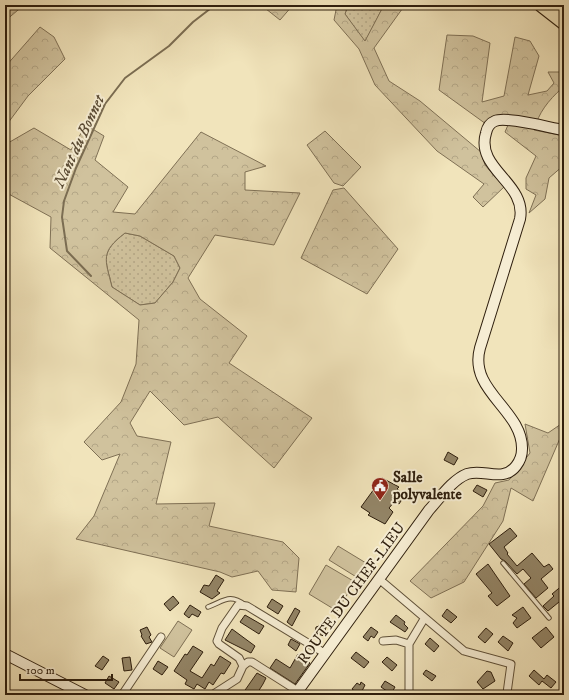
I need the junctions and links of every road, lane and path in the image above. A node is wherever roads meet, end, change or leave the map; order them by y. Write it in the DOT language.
graph roads {
  1 [pos="541,5"];
  2 [pos="560,5"];
  3 [pos="564,8"];
  4 [pos="564,23"];
  5 [pos="564,130"];
  6 [pos="503,563"];
  7 [pos="379,579"];
  8 [pos="248,606"];
  9 [pos="208,607"];
  10 [pos="549,618"];
  11 [pos="424,619"];
  12 [pos="161,637"];
  13 [pos="383,641"];
  14 [pos="409,644"];
  15 [pos="5,654"];
  16 [pos="326,654"];
  17 [pos="243,666"];
  18 [pos="299,694"];
  19 [pos="85,695"];
  20 [pos="122,695"];
  21 [pos="212,695"];
  22 [pos="409,695"];
  23 [pos="504,695"];
  1 -- 4 [label="highway"];
  2 -- 3 [label="highway"];
  5 -- 7 [label="main road, ROUTE DU CHEF-LIEU"];
  6 -- 10 [label="lane"];
  7 -- 11 [label="street"];
  7 -- 16 [label="main road, ROUTE DU CHEF-LIEU"];
  8 -- 9 [label="lane"];
  8 -- 16 [label="street"];
  8 -- 17 [label="street"];
  11 -- 14 [label="street"];
  11 -- 23 [label="street"];
  12 -- 20 [label="street"];
  13 -- 14 [label="street"];
  14 -- 22 [label="street"];
  15 -- 19 [label="main road"];
  16 -- 18 [label="main road, ROUTE DU CHEF-LIEU"];
  17 -- 18 [label="street"];
  17 -- 21 [label="street"];
}
